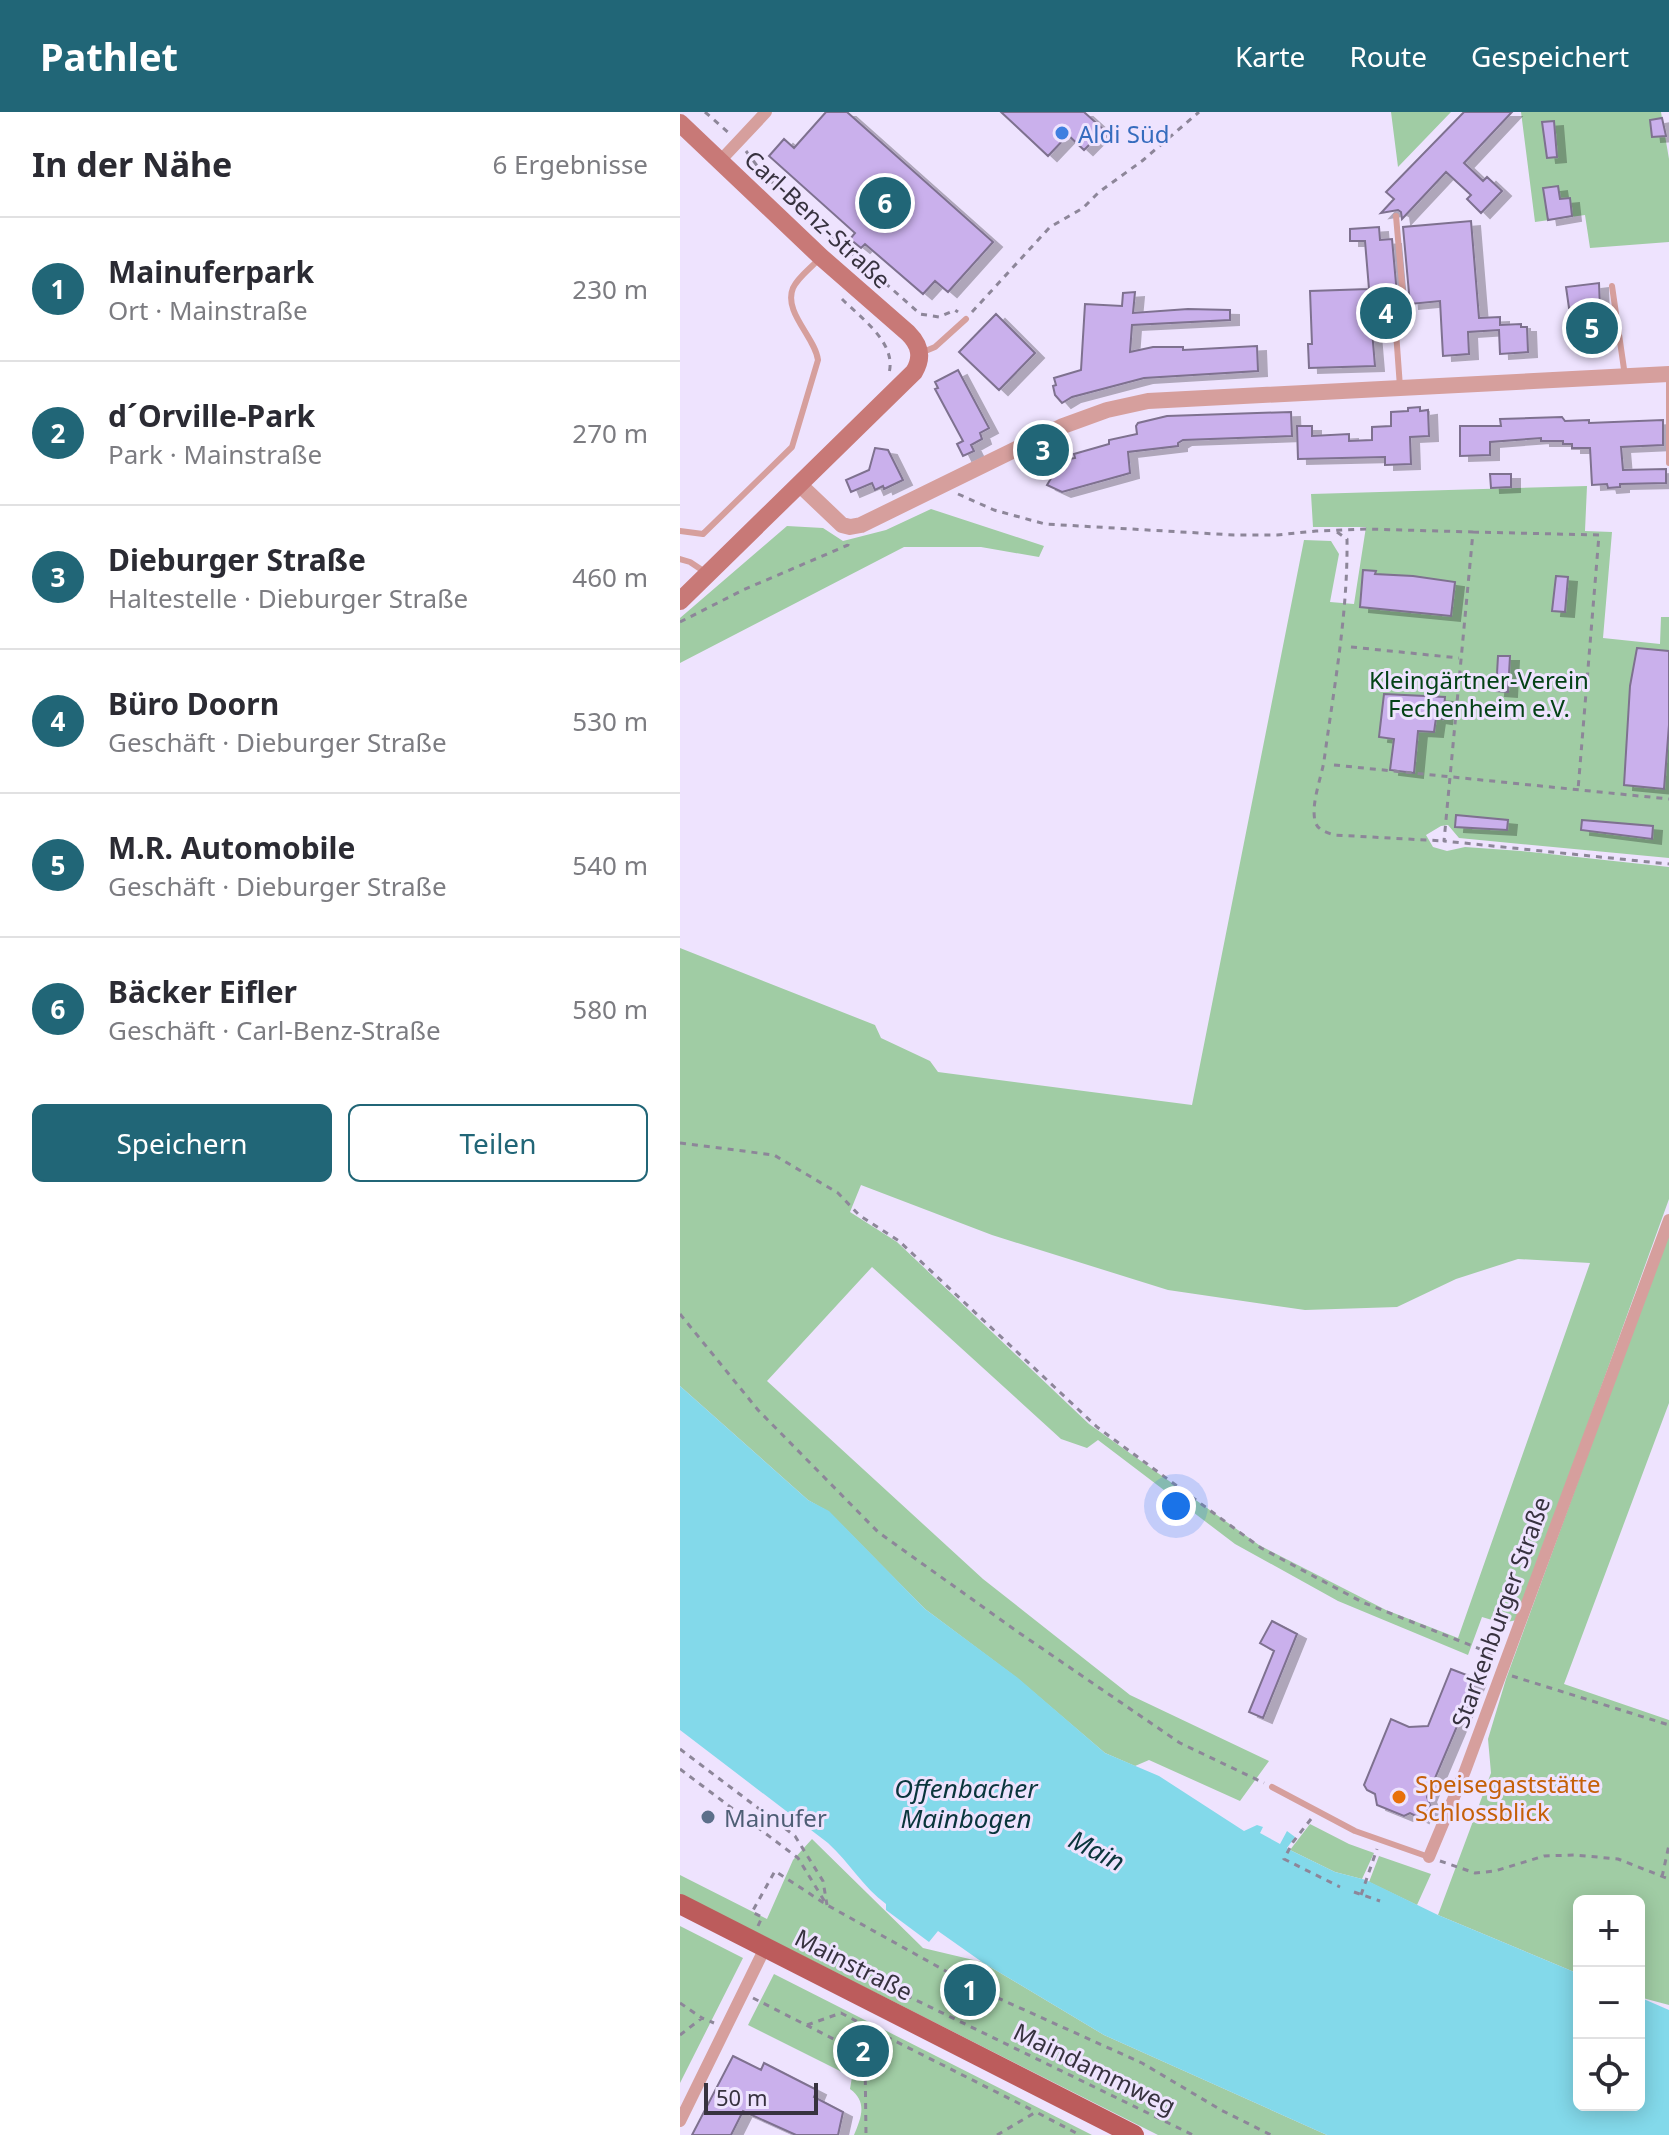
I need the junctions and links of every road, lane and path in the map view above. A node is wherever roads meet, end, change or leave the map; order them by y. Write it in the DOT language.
graph roads {
  1 [pos="705,112"];
  2 [pos="766,112"];
  3 [pos="1199,112"];
  4 [pos="680,123"];
  5 [pos="738,143"];
  6 [pos="720,161"];
  7 [pos="1396,216"];
  8 [pos="821,257"];
  9 [pos="1612,286"];
  10 [pos="966,319"];
  11 [pos="920,353"];
  12 [pos="1669,374"];
  13 [pos="1625,376"];
  14 [pos="1400,387"];
  15 [pos="1669,463"];
  16 [pos="950,481"];
  17 [pos="800,485"];
  18 [pos="850,527"];
  19 [pos="680,531"];
  20 [pos="1337,532"];
  21 [pos="1473,532"];
  22 [pos="680,559"];
  23 [pos="708,573"];
  24 [pos="680,601"];
  25 [pos="680,622"];
  26 [pos="1351,647"];
  27 [pos="1460,658"];
  28 [pos="1334,765"];
  29 [pos="1448,778"];
  30 [pos="1578,790"];
  31 [pos="1669,799"];
  32 [pos="1444,841"];
  33 [pos="1669,864"];
  34 [pos="680,1143"];
  35 [pos="1669,1220"];
  36 [pos="680,1314"];
  37 [pos="1506,1660"];
  38 [pos="1501,1673"];
  39 [pos="1669,1725"];
  40 [pos="680,1749"];
  41 [pos="680,1769"];
  42 [pos="697,1782"];
  43 [pos="1272,1787"];
  44 [pos="694,1789"];
  45 [pos="729,1806"];
  46 [pos="1318,1811"];
  47 [pos="727,1812"];
  48 [pos="758,1829"];
  49 [pos="756,1834"];
  50 [pos="1381,1840"];
  51 [pos="1669,1845"];
  52 [pos="789,1852"];
  53 [pos="784,1856"];
  54 [pos="1429,1857"];
  55 [pos="1662,1877"];
  56 [pos="1669,1879"];
  57 [pos="1340,1887"];
  58 [pos="1354,1892"];
  59 [pos="1361,1895"];
  60 [pos="1380,1901"];
  61 [pos="680,1904"];
  62 [pos="827,1905"];
  63 [pos="762,1917"];
  64 [pos="801,1944"];
  65 [pos="765,1948"];
  66 [pos="743,1993"];
  67 [pos="680,2003"];
  68 [pos="702,2018"];
  69 [pos="806,2025"];
  70 [pos="726,2029"];
  71 [pos="680,2035"];
  72 [pos="883,2035"];
  73 [pos="865,2055"];
  74 [pos="1036,2112"];
  75 [pos="680,2121"];
  76 [pos="866,2135"];
  77 [pos="997,2135"];
  78 [pos="1080,2135"];
  79 [pos="1134,2135"];
  80 [pos="1193,2135"];
  81 [pos="1271,2135"];
  1 -- 5 [label="path"];
  2 -- 5 [label="street"];
  3 -- 10 [label="path"];
  4 -- 6 [label="main road, Carl-Benz-Straße"];
  5 -- 6 [label="street"];
  5 -- 10 [label="path"];
  6 -- 8 [label="main road, Carl-Benz-Straße"];
  7 -- 14 [label="lane"];
  8 -- 11 [label="main road, Carl-Benz-Straße"];
  8 -- 19 [label="lane"];
  9 -- 13 [label="lane"];
  10 -- 11 [label="lane"];
  11 -- 17 [label="main road"];
  12 -- 13 [label="street"];
  12 -- 15 [label="lane"];
  13 -- 14 [label="street"];
  14 -- 16 [label="street"];
  16 -- 18 [label="street"];
  16 -- 20 [label="path"];
  17 -- 18 [label="street"];
  17 -- 23 [label="main road"];
  18 -- 25 [label="path"];
  20 -- 21 [label="path"];
  20 -- 32 [label="path"];
  21 -- 27 [label="path"];
  21 -- 30 [label="path"];
  22 -- 23 [label="lane"];
  23 -- 24 [label="main road"];
  26 -- 27 [label="path"];
  27 -- 29 [label="path"];
  28 -- 29 [label="path"];
  29 -- 30 [label="path"];
  29 -- 32 [label="path"];
  30 -- 31 [label="path"];
  32 -- 33 [label="path"];
  34 -- 37 [label="path"];
  35 -- 37 [label="street, Starkenburger Straße"];
  36 -- 43 [label="path"];
  37 -- 38 [label="street, Starkenburger Straße"];
  38 -- 39 [label="path"];
  38 -- 54 [label="street, Starkenburger Straße"];
  40 -- 62 [label="path"];
  41 -- 42 [label="path"];
  42 -- 44 [label="path"];
  42 -- 45 [label="path"];
  43 -- 46 [label="lane"];
  45 -- 47 [label="path"];
  45 -- 48 [label="path"];
  46 -- 50 [label="lane"];
  46 -- 57 [label="path"];
  48 -- 49 [label="path"];
  48 -- 52 [label="path"];
  50 -- 54 [label="lane"];
  50 -- 59 [label="path"];
  51 -- 55 [label="path"];
  52 -- 53 [label="path"];
  52 -- 62 [label="path"];
  54 -- 55 [label="path"];
  55 -- 56 [label="path"];
  58 -- 59 [label="path"];
  59 -- 60 [label="path"];
  61 -- 65 [label="main road, Mainstraße"];
  62 -- 63 [label="path"];
  62 -- 81 [label="path"];
  64 -- 80 [label="path, Maindammweg"];
  65 -- 66 [label="street"];
  65 -- 79 [label="main road, Mainstraße"];
  66 -- 69 [label="path"];
  66 -- 70 [label="street"];
  67 -- 68 [label="path"];
  68 -- 70 [label="path"];
  68 -- 71 [label="path"];
  69 -- 72 [label="path"];
  69 -- 73 [label="path"];
  70 -- 75 [label="street"];
  72 -- 73 [label="path"];
  72 -- 74 [label="path"];
  73 -- 76 [label="path"];
  74 -- 77 [label="path"];
  74 -- 78 [label="path"];
}
